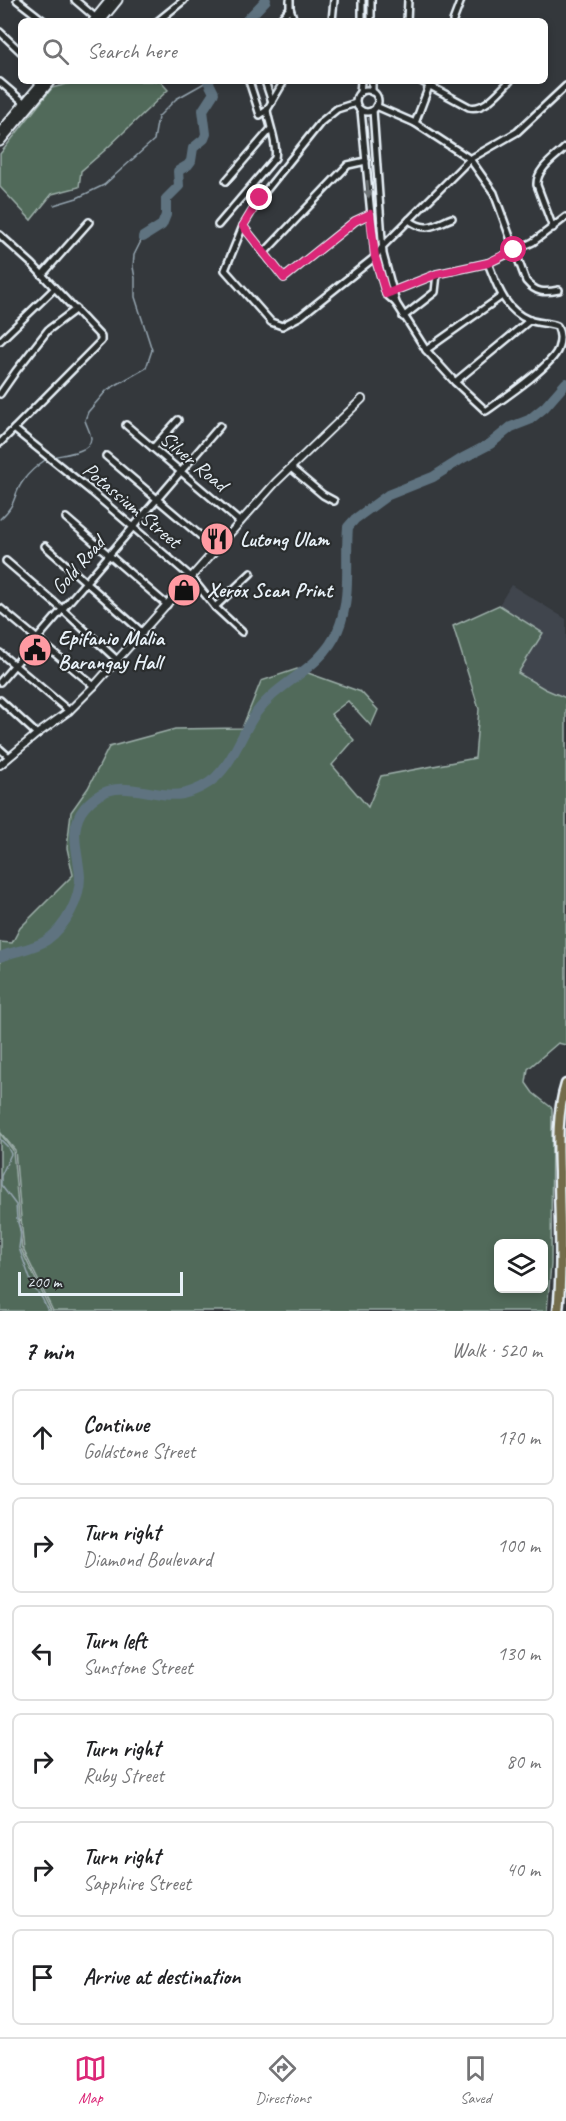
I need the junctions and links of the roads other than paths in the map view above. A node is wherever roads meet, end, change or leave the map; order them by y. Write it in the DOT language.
graph roads {
  1 [pos="17,0"];
  2 [pos="75,0"];
  3 [pos="110,0"];
  4 [pos="118,0"];
  5 [pos="184,0"];
  6 [pos="290,0"];
  7 [pos="334,0"];
  8 [pos="362,0"];
  9 [pos="371,0"];
  10 [pos="461,0"];
  11 [pos="410,1"];
  12 [pos="290,8"];
  13 [pos="40,18"];
  14 [pos="95,18"];
  15 [pos="98,18"];
  16 [pos="99,18"];
  17 [pos="162,18"];
  18 [pos="282,18"];
  19 [pos="293,18"];
  20 [pos="332,18"];
  21 [pos="362,18"];
  22 [pos="371,18"];
  23 [pos="407,18"];
  24 [pos="454,18"];
  25 [pos="0,32"];
  26 [pos="18,49"];
  27 [pos="0,82"];
  28 [pos="41,84"];
  29 [pos="48,84"];
  30 [pos="250,84"];
  31 [pos="266,84"];
  32 [pos="280,84"];
  33 [pos="361,84"];
  34 [pos="372,84"];
  35 [pos="430,84"];
  36 [pos="432,84"];
  37 [pos="507,84"];
  38 [pos="566,86"];
  39 [pos="372,92"];
  40 [pos="360,93"];
  41 [pos="272,102"];
  42 [pos="356,103"];
  43 [pos="26,104"];
  44 [pos="375,108"];
  45 [pos="267,110"];
  46 [pos="361,110"];
  47 [pos="415,123"];
  48 [pos="270,130"];
  49 [pos="0,132"];
  50 [pos="0,142"];
  51 [pos="566,147"];
  52 [pos="470,159"];
  53 [pos="366,161"];
  54 [pos="226,181"];
  55 [pos="370,214"];
  56 [pos="566,217"];
  57 [pos="452,219"];
  58 [pos="409,220"];
  59 [pos="89,222"];
  60 [pos="218,225"];
  61 [pos="243,226"];
  62 [pos="553,228"];
  63 [pos="0,235"];
  64 [pos="383,246"];
  65 [pos="514,250"];
  66 [pos="264,253"];
  67 [pos="375,257"];
  68 [pos="488,263"];
  69 [pos="42,274"];
  70 [pos="437,274"];
  71 [pos="54,289"];
  72 [pos="394,290"];
  73 [pos="559,290"];
  74 [pos="386,294"];
  75 [pos="502,296"];
  76 [pos="396,303"];
  77 [pos="76,309"];
  78 [pos="404,317"];
  79 [pos="530,320"];
  80 [pos="0,341"];
  81 [pos="426,350"];
  82 [pos="455,382"];
  83 [pos="0,394"];
  84 [pos="362,399"];
  85 [pos="178,420"];
  86 [pos="126,425"];
  87 [pos="220,426"];
  88 [pos="14,429"];
  89 [pos="0,442"];
  90 [pos="153,448"];
  91 [pos="106,456"];
  92 [pos="291,468"];
  93 [pos="181,471"];
  94 [pos="157,500"];
  95 [pos="334,501"];
  96 [pos="66,518"];
  97 [pos="240,522"];
  98 [pos="134,527"];
  99 [pos="45,546"];
  100 [pos="216,549"];
  101 [pos="110,556"];
  102 [pos="6,561"];
  103 [pos="251,573"];
  104 [pos="191,577"];
  105 [pos="86,582"];
  106 [pos="167,605"];
  107 [pos="216,607"];
  108 [pos="0,608"];
  109 [pos="62,609"];
  110 [pos="242,632"];
  111 [pos="143,633"];
  112 [pos="36,640"];
  113 [pos="0,653"];
  114 [pos="117,660"];
  115 [pos="15,665"];
  116 [pos="0,682"];
  117 [pos="94,686"];
  118 [pos="0,700"];
  119 [pos="69,711"];
  120 [pos="37,734"];
  121 [pos="0,749"];
  122 [pos="9,757"];
  123 [pos="0,765"];
  124 [pos="566,1084"];
  125 [pos="558,1311"];
  1 -- 13 [label="street"];
  2 -- 14 [label="street"];
  3 -- 15 [label="main road"];
  4 -- 16 [label="main road"];
  5 -- 17 [label="street"];
  6 -- 12 [label="street"];
  7 -- 20 [label="street"];
  8 -- 21 [label="street"];
  9 -- 22 [label="street"];
  10 -- 24 [label="street"];
  11 -- 23 [label="street"];
  12 -- 18 [label="street"];
  12 -- 19 [label="street"];
  25 -- 26 [label="street"];
  27 -- 43 [label="street"];
  28 -- 43 [label="main road"];
  29 -- 43 [label="main road"];
  30 -- 45 [label="street"];
  31 -- 41 [label="street"];
  32 -- 41 [label="street"];
  33 -- 40 [label="street"];
  34 -- 39 [label="street"];
  35 -- 47 [label="street"];
  36 -- 37 [label="street"];
  38 -- 52 [label="street"];
  39 -- 40 [label="street"];
  39 -- 44 [label="street"];
  40 -- 42 [label="street"];
  41 -- 45 [label="street"];
  42 -- 46 [label="street"];
  42 -- 61 [label="street"];
  43 -- 49 [label="main road"];
  43 -- 50 [label="main road"];
  44 -- 46 [label="street"];
  44 -- 47 [label="street"];
  44 -- 64 [label="street"];
  45 -- 48 [label="street"];
  46 -- 53 [label="street"];
  47 -- 52 [label="street"];
  48 -- 54 [label="street"];
  48 -- 60 [label="street"];
  51 -- 62 [label="street"];
  52 -- 58 [label="street"];
  52 -- 65 [label="street"];
  53 -- 55 [label="street, one-way"];
  53 -- 66 [label="street"];
  55 -- 66 [label="street"];
  55 -- 67 [label="street"];
  56 -- 62 [label="street"];
  57 -- 58 [label="street"];
  58 -- 64 [label="street"];
  59 -- 69 [label="street"];
  61 -- 66 [label="street"];
  61 -- 67 [label="street"];
  62 -- 65 [label="street"];
  63 -- 69 [label="street"];
  64 -- 67 [label="street"];
  64 -- 72 [label="street"];
  65 -- 68 [label="street"];
  65 -- 73 [label="street"];
  67 -- 74 [label="street"];
  68 -- 70 [label="street"];
  68 -- 75 [label="street"];
  69 -- 71 [label="street"];
  70 -- 72 [label="street"];
  70 -- 78 [label="street"];
  71 -- 77 [label="street"];
  71 -- 80 [label="street"];
  72 -- 74 [label="street"];
  72 -- 76 [label="street"];
  74 -- 76 [label="street"];
  75 -- 79 [label="street"];
  75 -- 81 [label="street"];
  76 -- 78 [label="street"];
  77 -- 83 [label="street"];
  77 -- 88 [label="street"];
  78 -- 81 [label="street"];
  79 -- 82 [label="street"];
  79 -- 82 [label="street"];
  81 -- 82 [label="street"];
  84 -- 92 [label="street"];
  85 -- 90 [label="street"];
  86 -- 90 [label="street, Silver Road"];
  87 -- 93 [label="street, Gold Road"];
  88 -- 89 [label="street"];
  88 -- 98 [label="street, Potassium Street"];
  90 -- 93 [label="street, Silver Road"];
  91 -- 94 [label="street"];
  92 -- 95 [label="street"];
  92 -- 97 [label="street"];
  93 -- 94 [label="street, Gold Road"];
  93 -- 97 [label="street, Silver Road"];
  94 -- 98 [label="street, Gold Road"];
  94 -- 100 [label="street"];
  96 -- 101 [label="street"];
  97 -- 100 [label="street"];
  98 -- 101 [label="street, Gold Road"];
  98 -- 104 [label="street, Potassium Street"];
  99 -- 105 [label="street"];
  100 -- 104 [label="street"];
  101 -- 105 [label="street, Gold Road"];
  101 -- 106 [label="street"];
  102 -- 109 [label="street"];
  103 -- 107 [label="street"];
  104 -- 106 [label="street"];
  104 -- 107 [label="street, Potassium Street"];
  105 -- 109 [label="street, Gold Road"];
  105 -- 111 [label="street"];
  106 -- 111 [label="street"];
  107 -- 110 [label="street, Potassium Street"];
  108 -- 112 [label="street"];
  109 -- 112 [label="street, Gold Road"];
  109 -- 114 [label="street"];
  111 -- 114 [label="street"];
  112 -- 115 [label="street, Gold Road"];
  112 -- 117 [label="street"];
  113 -- 115 [label="street"];
  114 -- 117 [label="street"];
  115 -- 116 [label="street, Gold Road"];
  115 -- 119 [label="street"];
  117 -- 119 [label="street"];
  118 -- 120 [label="street"];
  119 -- 120 [label="street"];
  120 -- 122 [label="street"];
  121 -- 122 [label="street"];
  122 -- 123 [label="street"];
  124 -- 125 [label="highway"];
}
